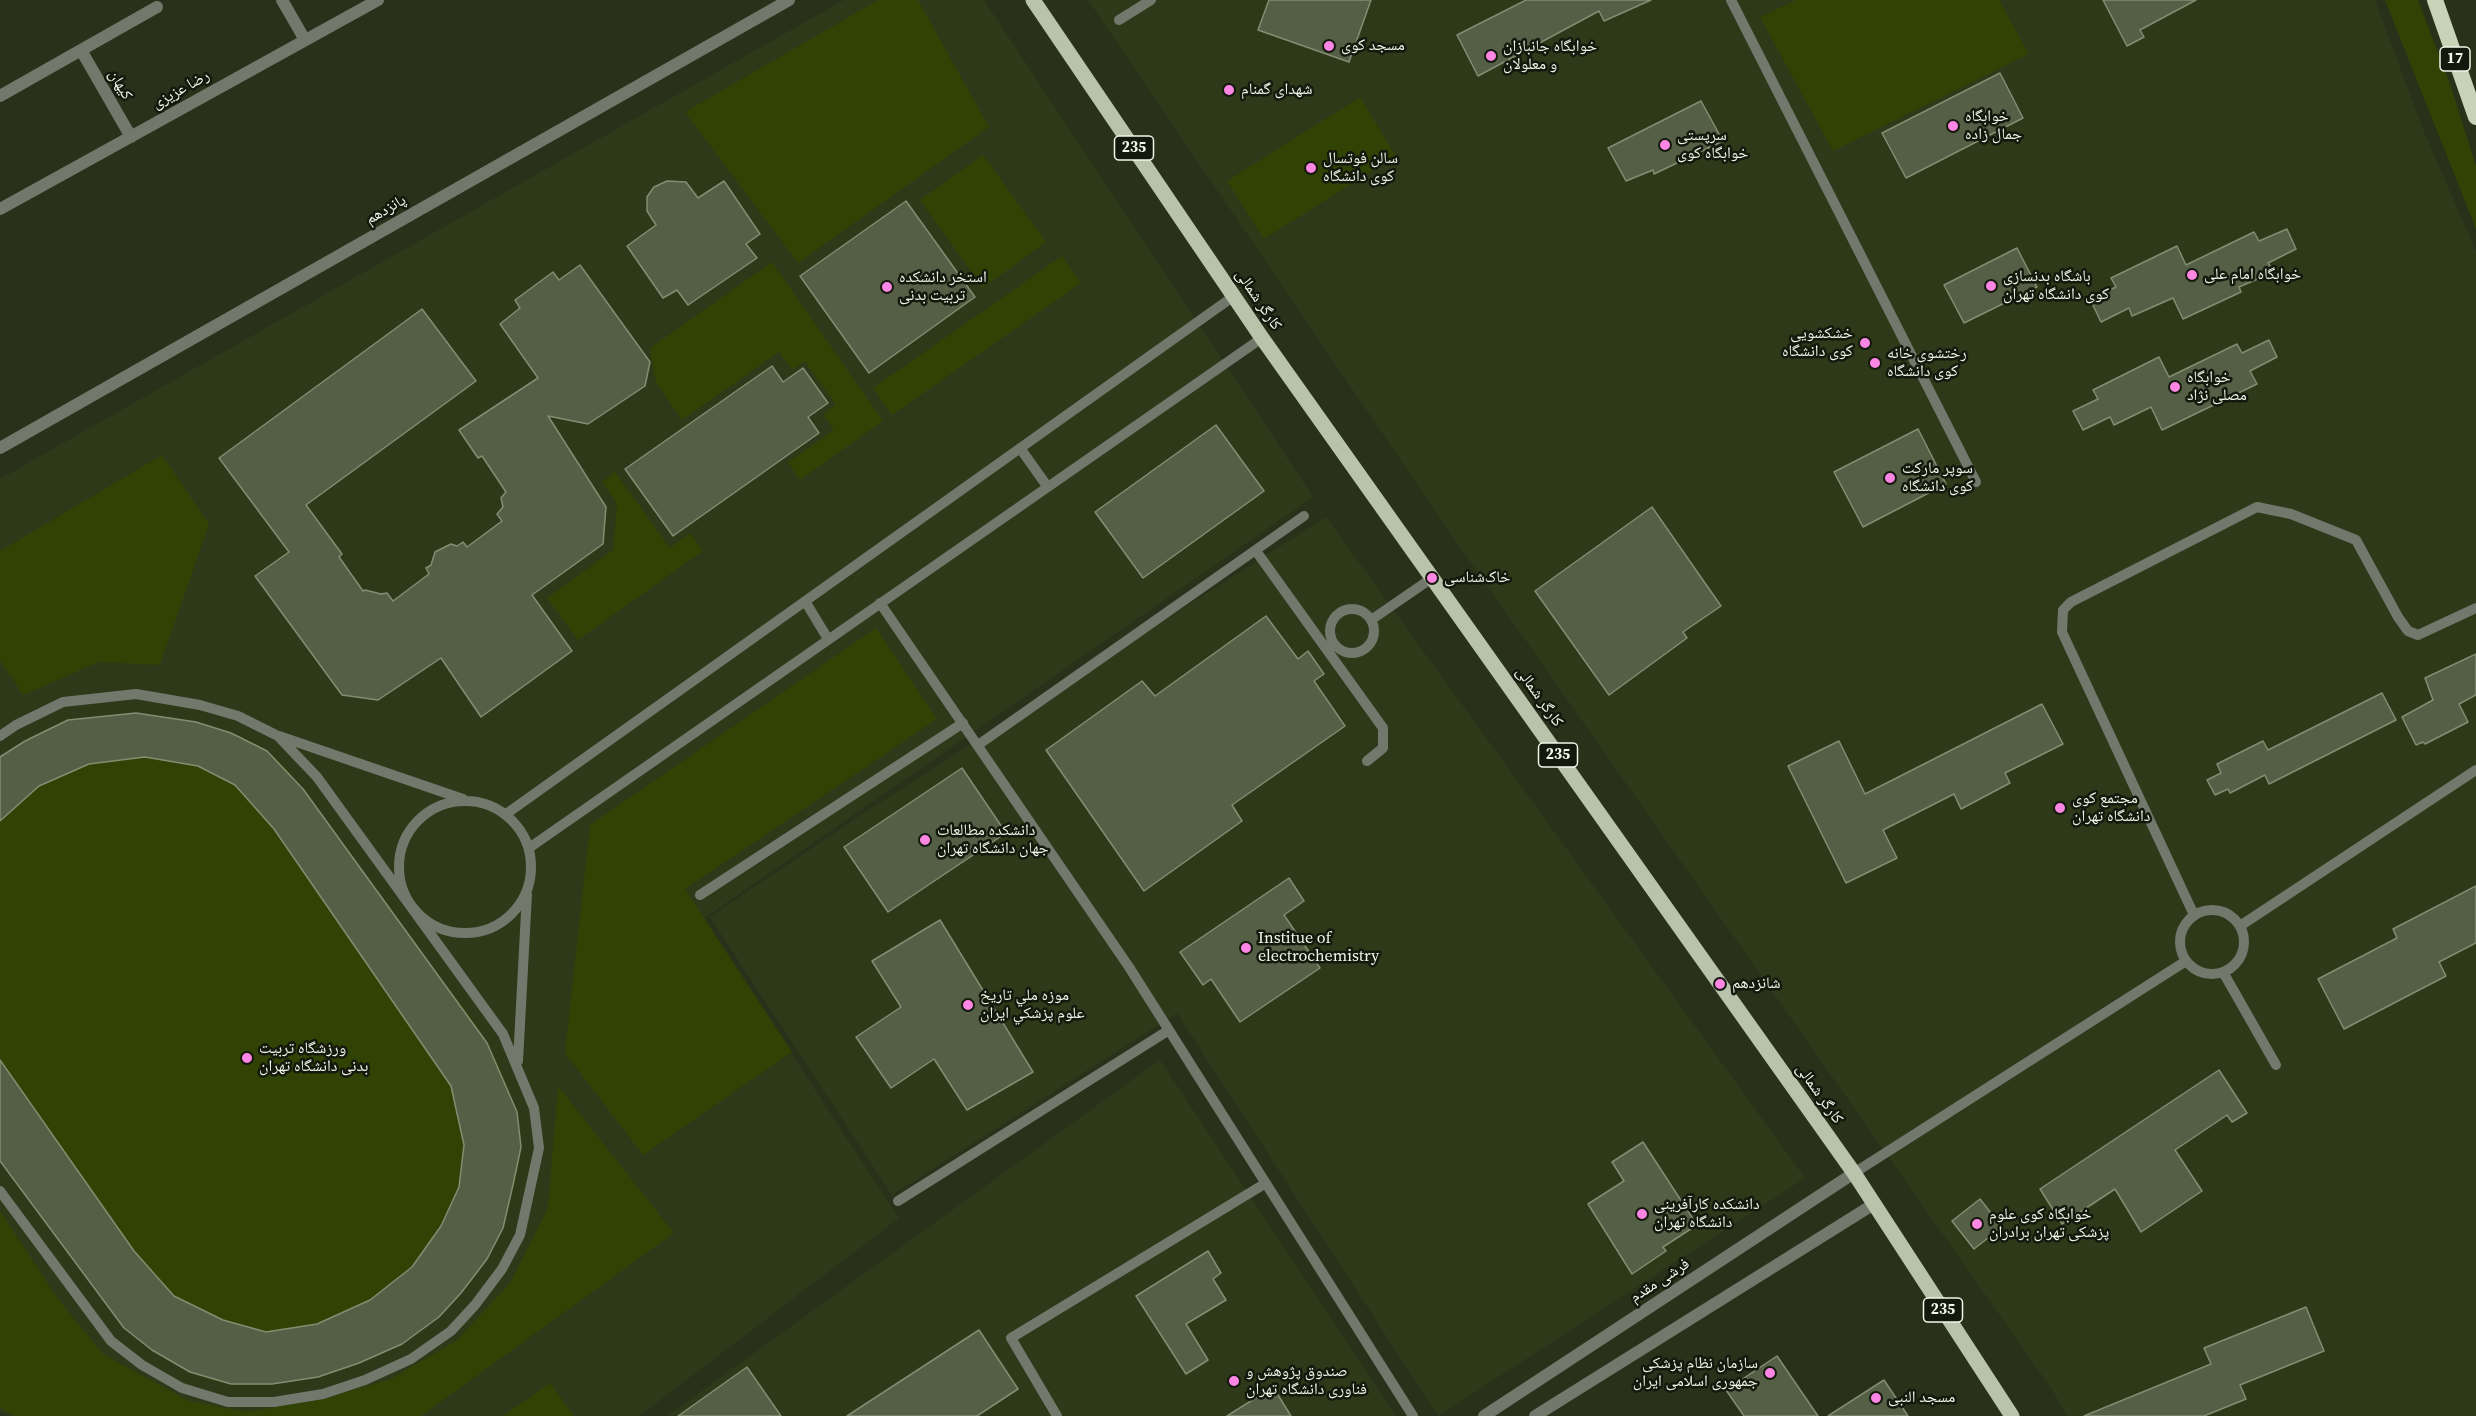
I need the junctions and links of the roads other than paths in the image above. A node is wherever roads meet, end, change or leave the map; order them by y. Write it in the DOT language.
graph roads {
  1 [pos="282,0"];
  2 [pos="378,0"];
  3 [pos="789,0"];
  4 [pos="1033,0"];
  5 [pos="1151,0"];
  6 [pos="1731,0"];
  7 [pos="2435,0"];
  8 [pos="1135,5"];
  9 [pos="157,7"];
  10 [pos="1119,20"];
  11 [pos="305,40"];
  12 [pos="81,50"];
  13 [pos="0,96"];
  14 [pos="2476,117"];
  15 [pos="131,137"];
  16 [pos="0,209"];
  17 [pos="1234,296"];
  18 [pos="1262,338"];
  19 [pos="0,448"];
  20 [pos="1020,448"];
  21 [pos="1976,482"];
  22 [pos="1047,486"];
  23 [pos="1304,516"];
  24 [pos="1256,551"];
  25 [pos="1432,578"];
  26 [pos="805,602"];
  27 [pos="880,603"];
  28 [pos="2476,608"];
  29 [pos="1371,620"];
  30 [pos="828,639"];
  31 [pos="1331,647"];
  32 [pos="963,723"];
  33 [pos="0,736"];
  34 [pos="278,736"];
  35 [pos="978,745"];
  36 [pos="1367,761"];
  37 [pos="2476,770"];
  38 [pos="466,800"];
  39 [pos="506,814"];
  40 [pos="529,848"];
  41 [pos="527,891"];
  42 [pos="700,895"];
  43 [pos="414,909"];
  44 [pos="2194,915"];
  45 [pos="2240,926"];
  46 [pos="2186,961"];
  47 [pos="2223,972"];
  48 [pos="1169,1030"];
  49 [pos="518,1065"];
  50 [pos="2276,1065"];
  51 [pos="1854,1173"];
  52 [pos="1266,1183"];
  53 [pos="0,1191"];
  54 [pos="898,1201"];
  55 [pos="1874,1204"];
  56 [pos="1057,1416"];
  57 [pos="1413,1416"];
  58 [pos="1484,1416"];
  59 [pos="1535,1416"];
  60 [pos="2012,1416"];
  1 -- 11 [label="street"];
  2 -- 11 [label="street, رضا عزیزی"];
  3 -- 19 [label="street, پانزدهم"];
  4 -- 17 [label="main road, کارگر شمالی / 235"];
  5 -- 8 [label="lane"];
  6 -- 21 [label="lane"];
  7 -- 14 [label="highway, 17"];
  8 -- 10 [label="lane"];
  9 -- 12 [label="street"];
  11 -- 15 [label="street, رضا عزیزی"];
  12 -- 13 [label="street"];
  12 -- 15 [label="street, کیهان"];
  15 -- 16 [label="street, رضا عزیزی"];
  17 -- 18 [label="main road, کارگر شمالی / 235"];
  17 -- 20 [label="lane"];
  18 -- 22 [label="lane"];
  18 -- 25 [label="main road, کارگر شمالی / 235"];
  20 -- 22 [label="lane"];
  20 -- 26 [label="lane"];
  22 -- 27 [label="lane"];
  23 -- 24 [label="lane"];
  24 -- 31 [label="lane"];
  24 -- 35 [label="lane"];
  25 -- 29 [label="lane"];
  25 -- 51 [label="main road, کارگر شمالی / 235"];
  26 -- 30 [label="lane"];
  26 -- 39 [label="lane"];
  27 -- 30 [label="lane"];
  27 -- 32 [label="lane"];
  28 -- 44 [label="lane"];
  29 -- 31 [label="lane"];
  29 -- 31 [label="lane"];
  30 -- 40 [label="lane"];
  31 -- 36 [label="lane"];
  32 -- 35 [label="lane"];
  32 -- 42 [label="lane"];
  33 -- 34 [label="lane"];
  34 -- 38 [label="lane"];
  34 -- 43 [label="lane"];
  35 -- 48 [label="lane"];
  37 -- 45 [label="lane"];
  38 -- 39 [label="lane"];
  38 -- 43 [label="lane"];
  39 -- 40 [label="lane"];
  40 -- 41 [label="lane"];
  41 -- 43 [label="lane"];
  41 -- 49 [label="lane"];
  43 -- 49 [label="lane"];
  44 -- 45 [label="lane"];
  44 -- 46 [label="lane"];
  45 -- 47 [label="lane"];
  46 -- 47 [label="lane"];
  46 -- 51 [label="lane"];
  47 -- 50 [label="lane"];
  48 -- 52 [label="lane"];
  48 -- 54 [label="lane"];
  49 -- 53 [label="lane"];
  51 -- 55 [label="main road, کارگر شمالی / 235"];
  51 -- 58 [label="street, فرشی مقدم"];
  52 -- 56 [label="lane"];
  52 -- 57 [label="lane"];
  55 -- 59 [label="street"];
  55 -- 60 [label="main road, کارگر شمالی / 235"];
}
